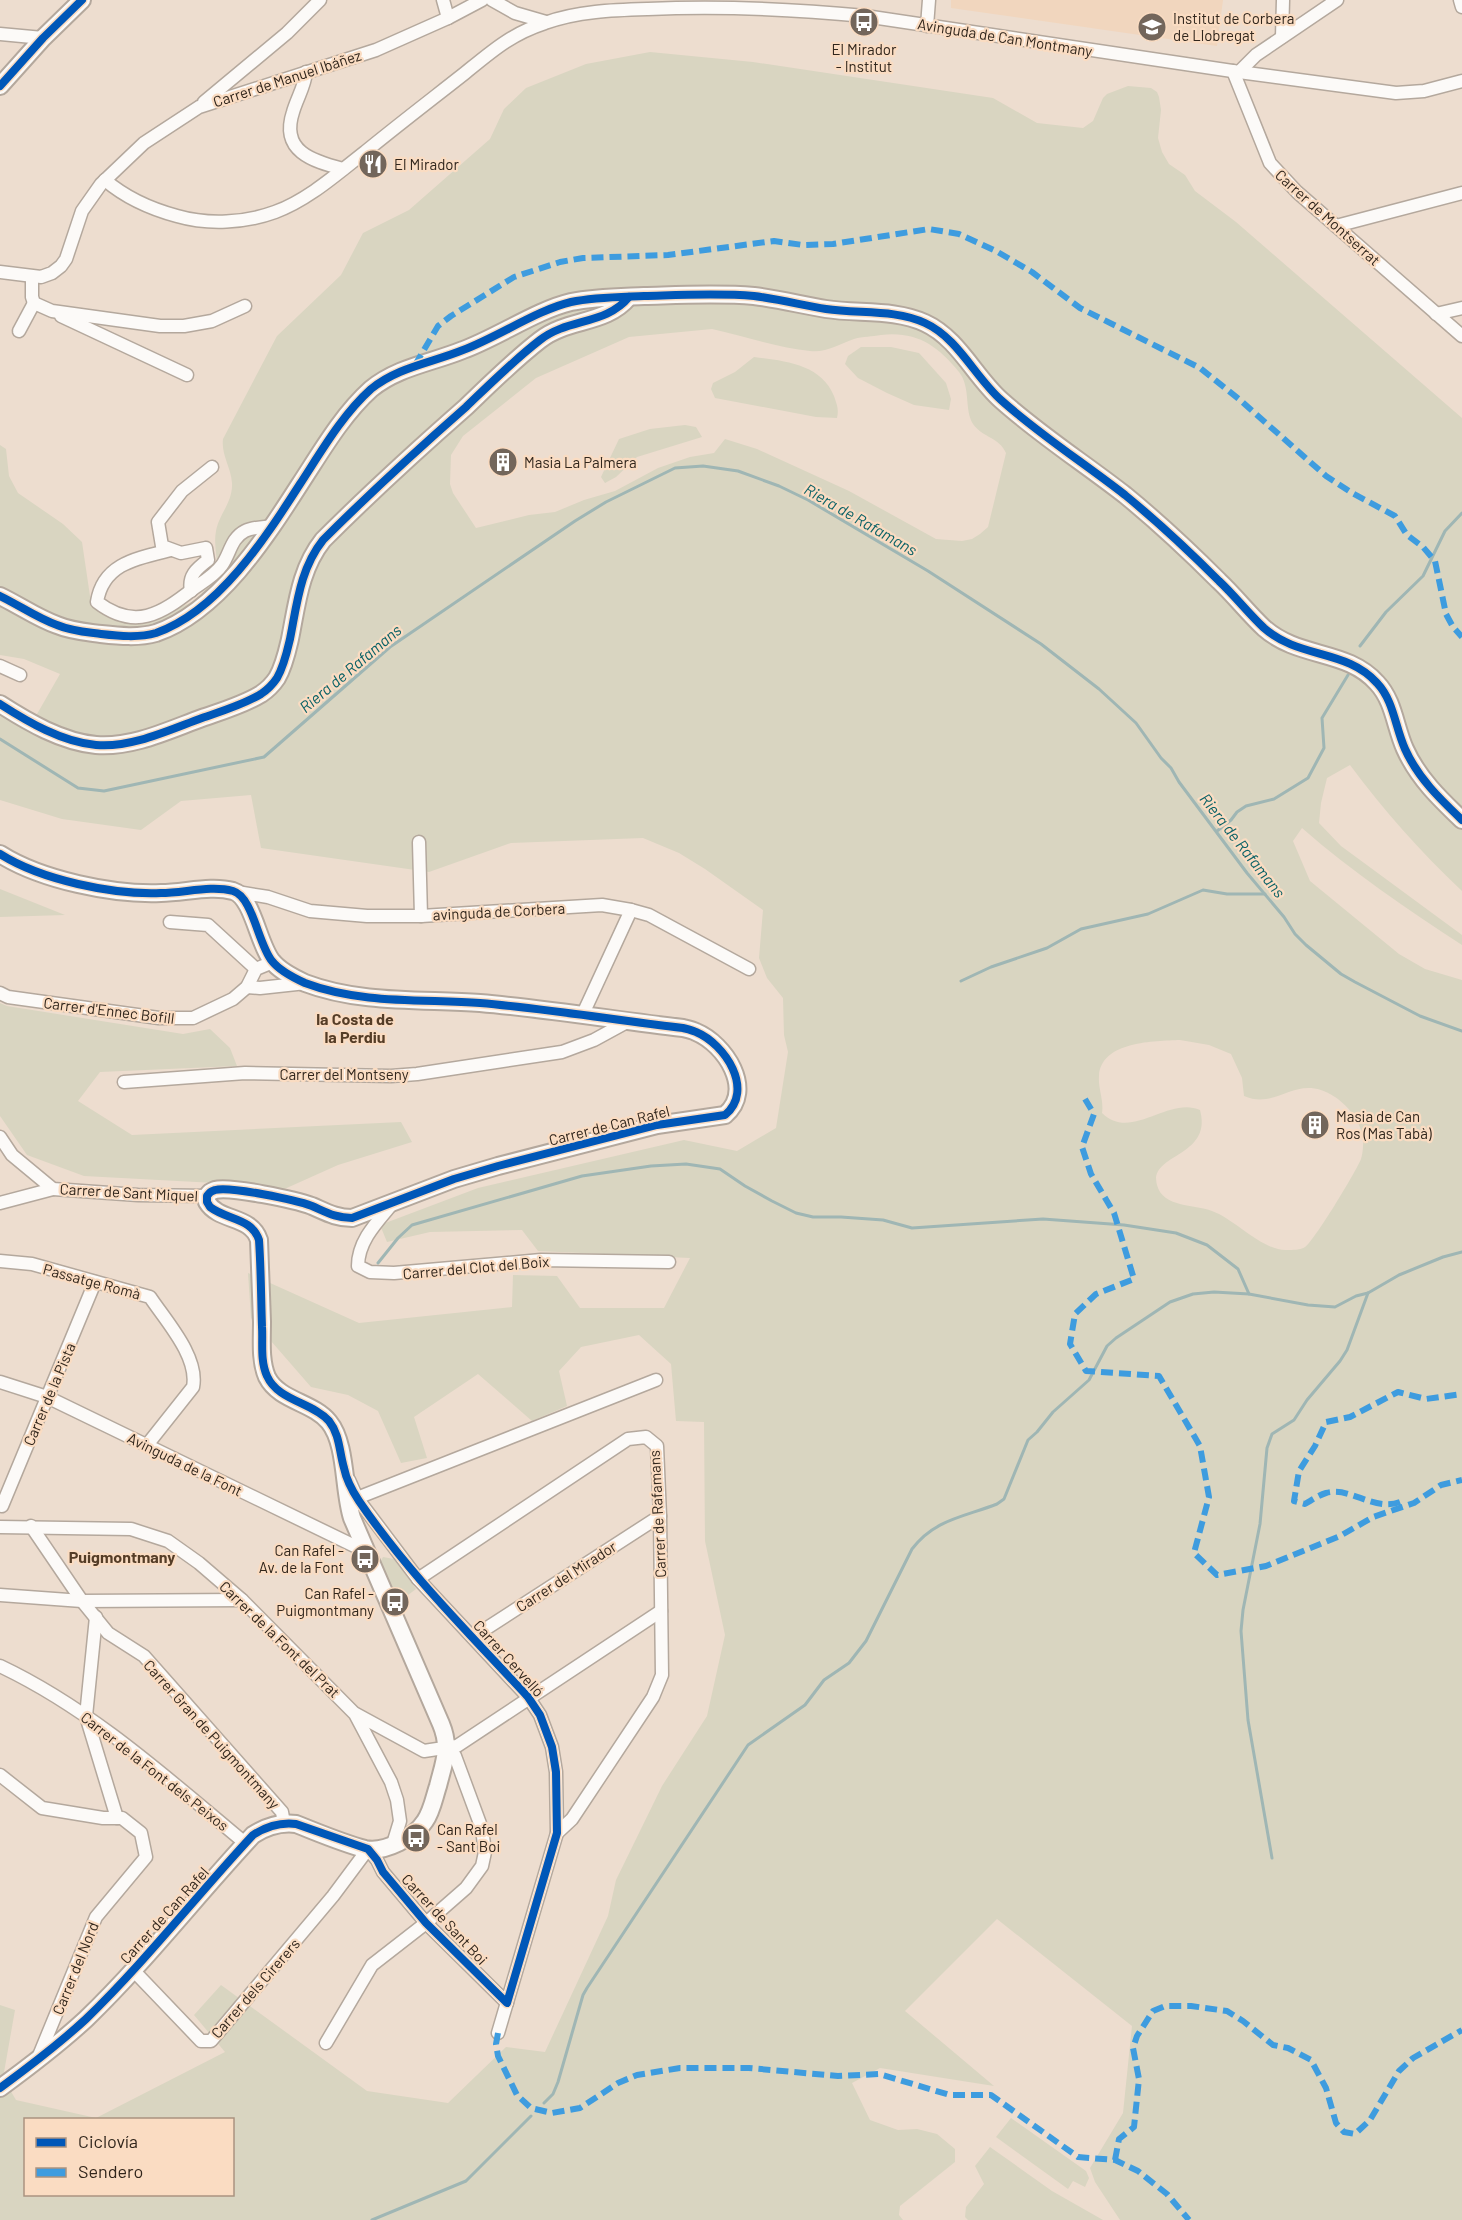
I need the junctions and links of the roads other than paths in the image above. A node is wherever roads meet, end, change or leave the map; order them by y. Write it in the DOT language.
graph roads {
  1 [pos="82,0"];
  2 [pos="320,0"];
  3 [pos="443,0"];
  4 [pos="482,0"];
  5 [pos="492,0"];
  6 [pos="684,0"];
  7 [pos="929,0"];
  8 [pos="1283,0"];
  9 [pos="1337,0"];
  10 [pos="1460,0"];
  11 [pos="1462,6"];
  12 [pos="671,8"];
  13 [pos="515,13"];
  14 [pos="448,18"];
  15 [pos="546,22"];
  16 [pos="927,26"];
  17 [pos="0,34"];
  18 [pos="511,37"];
  19 [pos="1282,37"];
  20 [pos="43,38"];
  21 [pos="306,72"];
  22 [pos="1236,72"];
  23 [pos="1462,81"];
  24 [pos="0,86"];
  25 [pos="199,107"];
  26 [pos="343,170"];
  27 [pos="105,180"];
  28 [pos="1462,192"];
  29 [pos="1336,226"];
  30 [pos="0,272"];
  31 [pos="32,277"];
  32 [pos="629,297"];
  33 [pos="34,303"];
  34 [pos="245,306"];
  35 [pos="1462,308"];
  36 [pos="58,312"];
  37 [pos="1436,314"];
  38 [pos="19,332"];
  39 [pos="1462,336"];
  40 [pos="188,375"];
  41 [pos="212,467"];
  42 [pos="273,526"];
  43 [pos="171,550"];
  44 [pos="191,591"];
  45 [pos="0,596"];
  46 [pos="0,666"];
  47 [pos="20,675"];
  48 [pos="0,704"];
  49 [pos="1462,820"];
  50 [pos="419,842"];
  51 [pos="0,854"];
  52 [pos="237,892"];
  53 [pos="631,910"];
  54 [pos="421,916"];
  55 [pos="170,922"];
  56 [pos="273,962"];
  57 [pos="256,969"];
  58 [pos="749,969"];
  59 [pos="306,983"];
  60 [pos="248,987"];
  61 [pos="0,993"];
  62 [pos="582,1016"];
  63 [pos="627,1022"];
  64 [pos="124,1082"];
  65 [pos="0,1137"];
  66 [pos="53,1189"];
  67 [pos="207,1196"];
  68 [pos="0,1203"];
  69 [pos="393,1203"];
  70 [pos="0,1261"];
  71 [pos="669,1262"];
  72 [pos="95,1282"];
  73 [pos="656,1380"];
  74 [pos="0,1382"];
  75 [pos="47,1397"];
  76 [pos="147,1445"];
  77 [pos="344,1468"];
  78 [pos="357,1498"];
  79 [pos="2,1506"];
  80 [pos="660,1516"];
  81 [pos="31,1526"];
  82 [pos="0,1527"];
  83 [pos="367,1552"];
  84 [pos="418,1579"];
  85 [pos="0,1595"];
  86 [pos="242,1600"];
  87 [pos="82,1601"];
  88 [pos="661,1611"];
  89 [pos="96,1617"];
  90 [pos="473,1637"];
  91 [pos="0,1666"];
  92 [pos="528,1698"];
  93 [pos="355,1714"];
  94 [pos="86,1716"];
  95 [pos="447,1747"];
  96 [pos="0,1775"];
  97 [pos="117,1818"];
  98 [pos="284,1823"];
  99 [pos="557,1833"];
  100 [pos="245,1843"];
  101 [pos="393,1844"];
  102 [pos="368,1849"];
  103 [pos="426,1923"];
  104 [pos="133,1970"];
  105 [pos="507,2003"];
  106 [pos="498,2033"];
  107 [pos="326,2043"];
  108 [pos="37,2061"];
  109 [pos="0,2088"];
  1 -- 20 [label="street"];
  2 -- 25 [label="street"];
  3 -- 14 [label="street"];
  4 -- 14 [label="street, Carrer de Manuel Ibáñez"];
  5 -- 13 [label="street, Avinguda de Can Montmany"];
  6 -- 12 [label="street"];
  7 -- 16 [label="street"];
  8 -- 19 [label="street"];
  9 -- 19 [label="street"];
  10 -- 11 [label="street"];
  12 -- 15 [label="street, Avinguda de Can Montmany"];
  12 -- 16 [label="street, Avinguda de Can Montmany"];
  13 -- 15 [label="street, Avinguda de Can Montmany"];
  13 -- 18 [label="street"];
  14 -- 21 [label="street, Carrer de Manuel Ibáñez"];
  15 -- 18 [label="street, Avinguda de Can Montmany"];
  16 -- 22 [label="street, Avinguda de Can Montmany"];
  17 -- 20 [label="street"];
  18 -- 26 [label="street, Avinguda de Can Montmany"];
  19 -- 22 [label="street"];
  20 -- 24 [label="street"];
  21 -- 25 [label="street, Carrer de Manuel Ibáñez"];
  21 -- 26 [label="street"];
  22 -- 23 [label="street, Avinguda de Can Montmany"];
  22 -- 29 [label="street, Carrer de Montserrat"];
  25 -- 27 [label="street, Carrer de Manuel Ibáñez"];
  26 -- 27 [label="street, Avinguda de Can Montmany"];
  27 -- 31 [label="street"];
  28 -- 29 [label="street"];
  29 -- 37 [label="street, Carrer de Montserrat"];
  30 -- 31 [label="street"];
  31 -- 33 [label="street"];
  32 -- 42 [label="street"];
  32 -- 48 [label="street"];
  32 -- 49 [label="street"];
  33 -- 36 [label="street"];
  33 -- 38 [label="street"];
  34 -- 36 [label="street"];
  35 -- 37 [label="street"];
  36 -- 40 [label="street"];
  37 -- 39 [label="street, Carrer de Montserrat"];
  41 -- 43 [label="street"];
  42 -- 44 [label="street"];
  42 -- 45 [label="street"];
  43 -- 44 [label="street"];
  43 -- 44 [label="street"];
  46 -- 47 [label="street"];
  50 -- 54 [label="street"];
  51 -- 52 [label="street"];
  52 -- 54 [label="street, avinguda de Corbera"];
  52 -- 56 [label="street, Carrer de Can Rafel"];
  53 -- 54 [label="street, avinguda de Corbera"];
  53 -- 58 [label="street, avinguda de Corbera"];
  53 -- 62 [label="street"];
  55 -- 57 [label="street"];
  56 -- 57 [label="street"];
  56 -- 59 [label="street, Carrer de Can Rafel"];
  57 -- 60 [label="street"];
  59 -- 60 [label="street"];
  59 -- 62 [label="street, Carrer de Can Rafel"];
  60 -- 61 [label="street, Carrer d'Ennec Bofill"];
  62 -- 63 [label="street, Carrer de Can Rafel"];
  63 -- 64 [label="street, Carrer del Montseny"];
  63 -- 69 [label="street, Carrer de Can Rafel"];
  65 -- 66 [label="street, Carrer de Sant Miquel"];
  66 -- 67 [label="street, Carrer de Sant Miquel"];
  66 -- 68 [label="street"];
  67 -- 69 [label="street, Carrer de Can Rafel"];
  67 -- 77 [label="street"];
  69 -- 71 [label="street, Carrer del Clot del Boix"];
  70 -- 72 [label="street, Passatge Romà"];
  72 -- 75 [label="street, Carrer de la Pista"];
  72 -- 76 [label="street, Passatge Romà"];
  73 -- 78 [label="street"];
  74 -- 75 [label="street, Avinguda de la Font"];
  75 -- 76 [label="street, Avinguda de la Font"];
  75 -- 79 [label="street, Carrer de la Pista"];
  76 -- 83 [label="street, Avinguda de la Font"];
  77 -- 78 [label="street, Carrer Cervelló"];
  77 -- 83 [label="street"];
  78 -- 84 [label="street, Carrer Cervelló"];
  80 -- 84 [label="street, Carrer de Rafamans"];
  80 -- 88 [label="street, Carrer de Rafamans"];
  80 -- 90 [label="street, Carrer del Mirador"];
  81 -- 82 [label="street, Carrer de la Font del Prat"];
  81 -- 86 [label="street, Carrer de la Font del Prat"];
  81 -- 87 [label="street, Carrer Gran de Puigmontmany"];
  83 -- 95 [label="street"];
  84 -- 90 [label="street, Carrer Cervelló"];
  85 -- 87 [label="street"];
  86 -- 87 [label="street"];
  86 -- 93 [label="street, Carrer de la Font del Prat"];
  87 -- 89 [label="street, Carrer Gran de Puigmontmany"];
  88 -- 92 [label="street"];
  88 -- 99 [label="street, Carrer de Rafamans"];
  89 -- 94 [label="street"];
  89 -- 98 [label="street, Carrer Gran de Puigmontmany"];
  90 -- 92 [label="street, Carrer Cervelló"];
  91 -- 94 [label="street, Carrer de la Font dels Peixos"];
  92 -- 95 [label="street"];
  92 -- 99 [label="street, Carrer Cervelló"];
  93 -- 95 [label="street"];
  93 -- 101 [label="street, Carrer de la Font del Prat"];
  94 -- 97 [label="street"];
  94 -- 100 [label="street, Carrer de la Font dels Peixos"];
  95 -- 101 [label="street"];
  95 -- 103 [label="street"];
  96 -- 97 [label="street, Carrer del Nord"];
  97 -- 108 [label="street, Carrer del Nord"];
  98 -- 100 [label="street, Carrer de Can Rafel"];
  98 -- 102 [label="street"];
  99 -- 105 [label="street, Carrer Cervelló"];
  100 -- 104 [label="street, Carrer de Can Rafel"];
  101 -- 102 [label="street"];
  102 -- 103 [label="street, Carrer de Sant Boi"];
  102 -- 104 [label="street, Carrer dels Cirerers"];
  103 -- 105 [label="street, Carrer de Sant Boi"];
  103 -- 107 [label="street"];
  104 -- 108 [label="street, Carrer de Can Rafel"];
  105 -- 106 [label="street, Carrer Cervelló"];
  108 -- 109 [label="street, Carrer de Can Rafel"];
}
